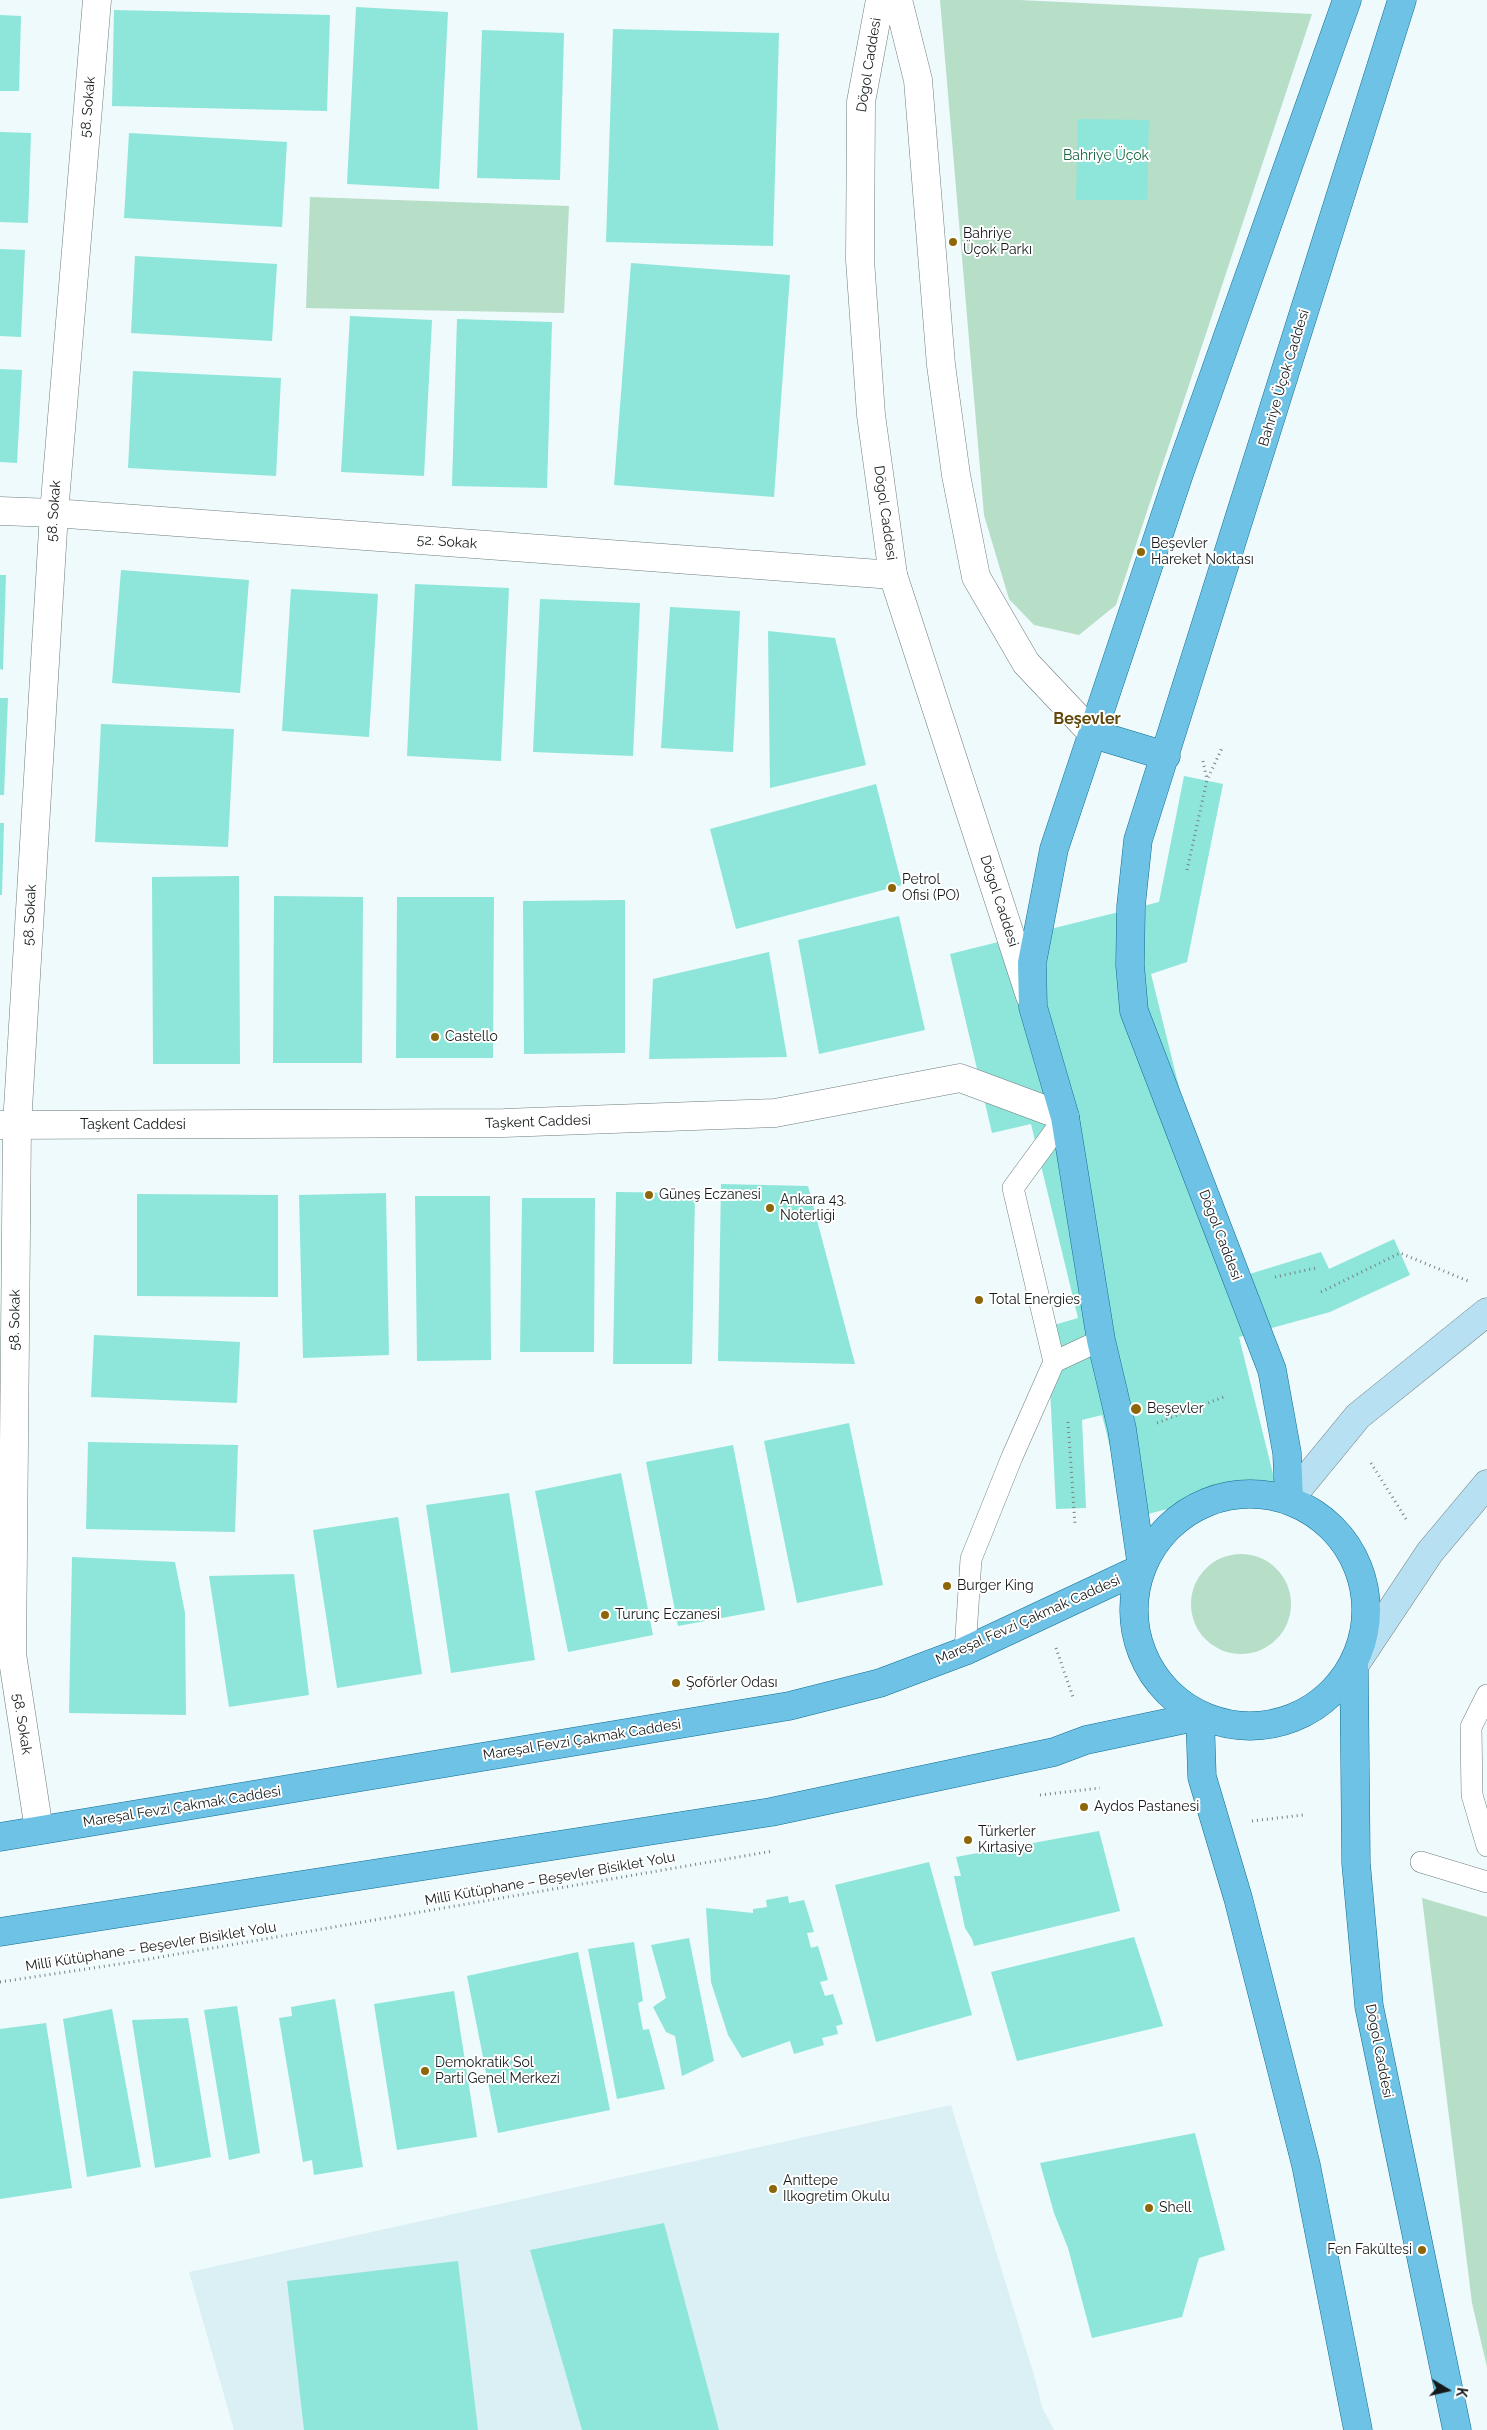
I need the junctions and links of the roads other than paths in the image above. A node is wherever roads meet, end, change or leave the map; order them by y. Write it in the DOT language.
graph roads {
  1 [pos="97,0"];
  2 [pos="880,0"];
  3 [pos="898,0"];
  4 [pos="1347,0"];
  5 [pos="1402,0"];
  6 [pos="0,511"];
  7 [pos="54,513"];
  8 [pos="893,574"];
  9 [pos="1093,734"];
  10 [pos="1166,756"];
  11 [pos="1033,1007"];
  12 [pos="1065,1117"];
  13 [pos="9,1125"];
  14 [pos="1487,1312"];
  15 [pos="1102,1340"];
  16 [pos="1054,1362"];
  17 [pos="1487,1484"];
  18 [pos="1289,1500"];
  19 [pos="1142,1568"];
  20 [pos="965,1651"];
  21 [pos="6,1654"];
  22 [pos="1354,1666"];
  23 [pos="1487,1695"];
  24 [pos="1200,1716"];
  25 [pos="38,1830"];
  26 [pos="0,1837"];
  27 [pos="1487,1846"];
  28 [pos="1421,1862"];
  29 [pos="1487,1882"];
  30 [pos="0,1932"];
  31 [pos="1358,2430"];
  32 [pos="1457,2430"];
  1 -- 7 [label="street, 58. Sokak"];
  2 -- 8 [label="street, Dögol Caddesi"];
  3 -- 9 [label="street, Dögol Caddesi"];
  4 -- 9 [label="main road"];
  5 -- 10 [label="main road, Bahriye Üçok Caddesi"];
  6 -- 7 [label="street, 52. Sokak"];
  7 -- 8 [label="street, 52. Sokak"];
  7 -- 13 [label="street, 58. Sokak"];
  8 -- 11 [label="street, Dögol Caddesi"];
  9 -- 10 [label="main road, Dögol Caddesi"];
  9 -- 11 [label="main road, Dögol Caddesi"];
  10 -- 18 [label="main road, Dögol Caddesi"];
  11 -- 12 [label="main road, Dögol Caddesi"];
  12 -- 13 [label="street, Taşkent Caddesi"];
  12 -- 15 [label="main road, Dögol Caddesi"];
  12 -- 16 [label="lane"];
  13 -- 21 [label="street, 58. Sokak"];
  14 -- 18 [label="main road"];
  15 -- 16 [label="lane"];
  15 -- 19 [label="main road, Dögol Caddesi"];
  16 -- 20 [label="lane"];
  17 -- 22 [label="main road"];
  18 -- 19 [label="main road, Dögol Caddesi"];
  18 -- 22 [label="main road, Dögol Caddesi"];
  19 -- 20 [label="main road, Mareşal Fevzi Çakmak Caddesi"];
  19 -- 24 [label="main road"];
  20 -- 25 [label="main road, Mareşal Fevzi Çakmak Caddesi"];
  21 -- 25 [label="street, 58. Sokak"];
  22 -- 24 [label="main road"];
  22 -- 32 [label="main road, Dögol Caddesi"];
  23 -- 27 [label="lane"];
  24 -- 30 [label="main road"];
  24 -- 31 [label="main road"];
  25 -- 26 [label="main road, Mareşal Fevzi Çakmak Caddesi"];
  28 -- 29 [label="lane"];
}
